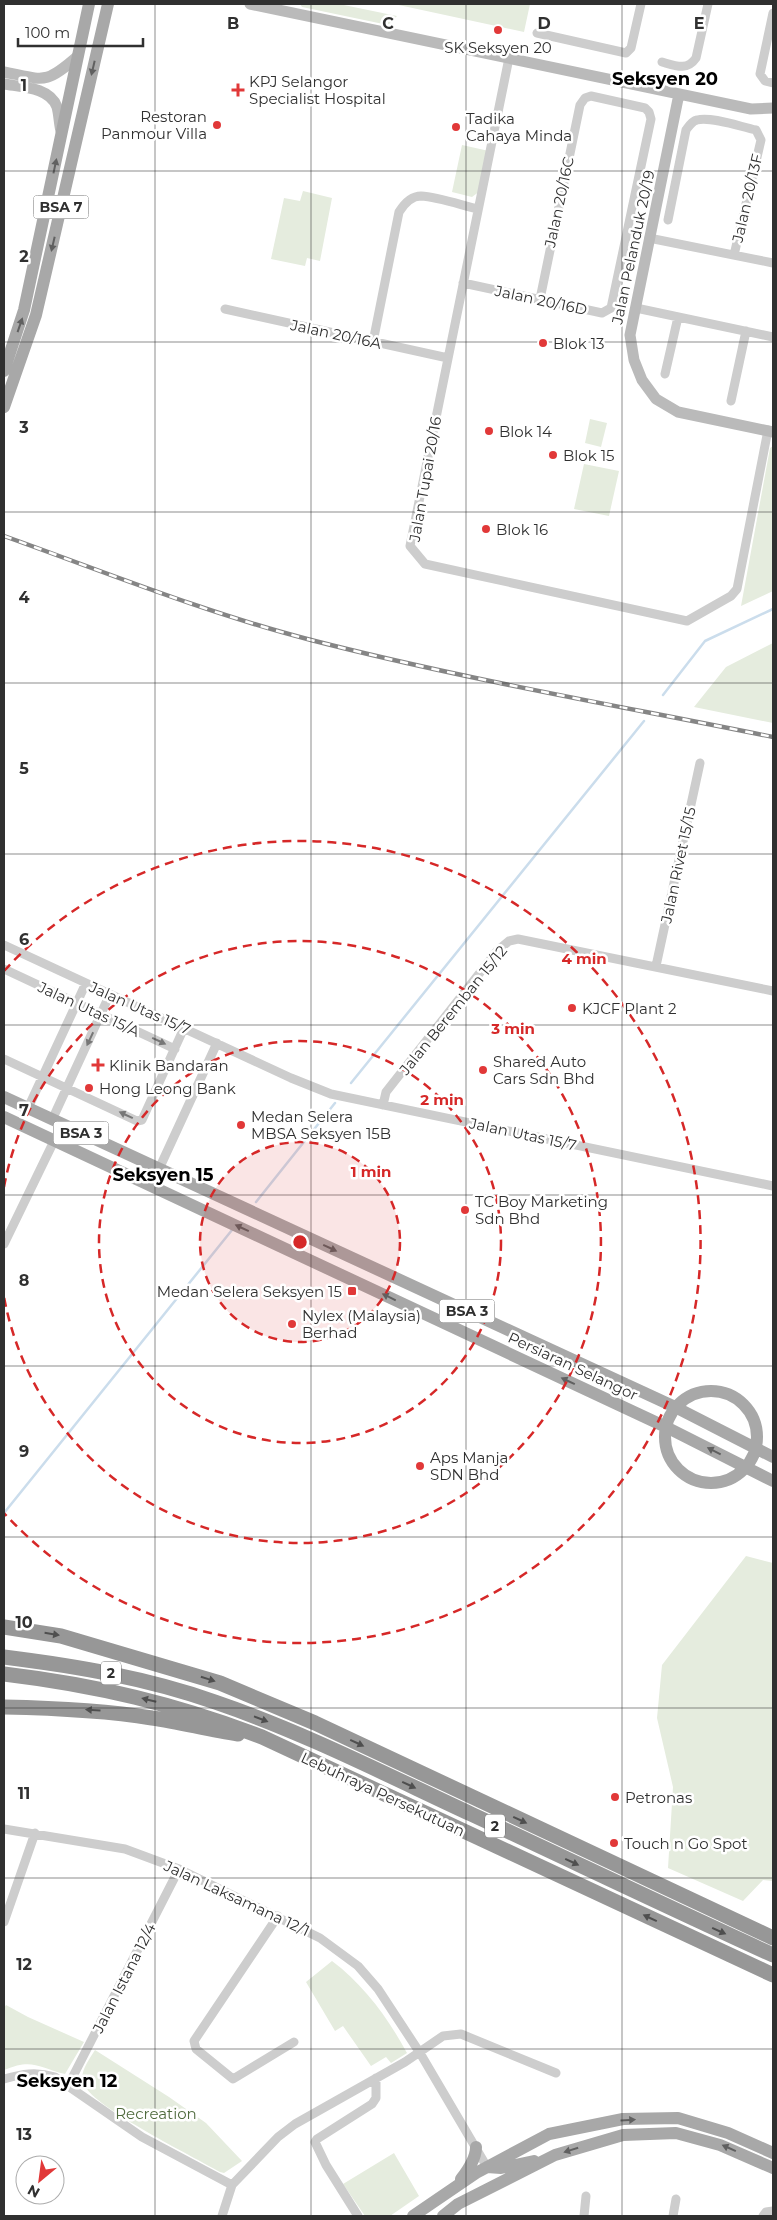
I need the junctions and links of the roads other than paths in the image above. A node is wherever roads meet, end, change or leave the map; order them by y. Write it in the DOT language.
graph roads {
  1 [pos="89,4"];
  2 [pos="250,4"];
  3 [pos="641,4"];
  4 [pos="708,4"];
  5 [pos="109,6"];
  6 [pos="283,7"];
  7 [pos="773,15"];
  8 [pos="537,33"];
  9 [pos="78,56"];
  10 [pos="509,58"];
  11 [pos="662,62"];
  12 [pos="4,72"];
  13 [pos="773,83"];
  14 [pos="4,84"];
  15 [pos="680,94"];
  16 [pos="580,105"];
  17 [pos="773,108"];
  18 [pos="62,137"];
  19 [pos="478,209"];
  20 [pos="668,220"];
  21 [pos="649,238"];
  22 [pos="734,255"];
  23 [pos="773,263"];
  24 [pos="463,283"];
  25 [pos="540,300"];
  26 [pos="636,308"];
  27 [pos="224,309"];
  28 [pos="678,317"];
  29 [pos="746,331"];
  30 [pos="773,337"];
  31 [pos="373,342"];
  32 [pos="448,358"];
  33 [pos="4,371"];
  34 [pos="665,374"];
  35 [pos="731,401"];
  36 [pos="4,407"];
  37 [pos="771,431"];
  38 [pos="700,763"];
  39 [pos="4,945"];
  40 [pos="656,966"];
  41 [pos="4,969"];
  42 [pos="86,983"];
  43 [pos="773,991"];
  44 [pos="110,994"];
  45 [pos="77,1003"];
  46 [pos="101,1014"];
  47 [pos="184,1028"];
  48 [pos="217,1043"];
  49 [pos="175,1048"];
  50 [pos="4,1059"];
  51 [pos="42,1077"];
  52 [pos="67,1088"];
  53 [pos="4,1097"];
  54 [pos="383,1105"];
  55 [pos="28,1108"];
  56 [pos="4,1117"];
  57 [pos="52,1120"];
  58 [pos="54,1141"];
  59 [pos="159,1169"];
  60 [pos="773,1186"];
  61 [pos="4,1244"];
  62 [pos="675,1407"];
  63 [pos="666,1427"];
  64 [pos="756,1448"];
  65 [pos="773,1457"];
  66 [pos="746,1467"];
  67 [pos="773,1481"];
  68 [pos="4,1627"];
  69 [pos="4,1657"];
  70 [pos="4,1674"];
  71 [pos="215,1702"];
  72 [pos="4,1707"];
  73 [pos="290,1712"];
  74 [pos="262,1738"];
  75 [pos="4,1829"];
  76 [pos="35,1833"];
  77 [pos="179,1870"];
  78 [pos="278,1916"];
  79 [pos="4,1922"];
  80 [pos="773,1938"];
  81 [pos="773,1955"];
  82 [pos="773,1975"];
  83 [pos="294,2042"];
  84 [pos="420,2053"];
  85 [pos="556,2073"];
  86 [pos="376,2078"];
  87 [pos="4,2079"];
  88 [pos="68,2086"];
  89 [pos="773,2153"];
  90 [pos="481,2157"];
  91 [pos="550,2158"];
  92 [pos="773,2168"];
  93 [pos="232,2184"];
  94 [pos="457,2186"];
  95 [pos="586,2196"];
  96 [pos="676,2199"];
  97 [pos="458,2204"];
  98 [pos="773,2211"];
  99 [pos="222,2216"];
  100 [pos="358,2216"];
  101 [pos="413,2216"];
  102 [pos="443,2216"];
  103 [pos="584,2216"];
  104 [pos="673,2216"];
  105 [pos="763,2216"];
  1 -- 9 [label="main road, BSA 7"];
  2 -- 6 [label="street"];
  3 -- 8 [label="street"];
  4 -- 11 [label="street"];
  5 -- 36 [label="main road, BSA 7, one-way"];
  6 -- 10 [label="street"];
  7 -- 13 [label="street"];
  9 -- 12 [label="street"];
  9 -- 18 [label="main road, BSA 7"];
  10 -- 15 [label="street"];
  10 -- 19 [label="street, Jalan Tupai 20/16"];
  14 -- 18 [label="street"];
  15 -- 17 [label="street"];
  15 -- 21 [label="street, Jalan Pelanduk 20/19"];
  16 -- 25 [label="street, Jalan 20/16C"];
  16 -- 25 [label="street, Jalan 20/16D"];
  33 -- 18 [label="main road, BSA 7, one-way"];
  19 -- 24 [label="street, Jalan Tupai 20/16"];
  19 -- 31 [label="street"];
  20 -- 22 [label="street, Jalan 20/13F"];
  21 -- 22 [label="street"];
  21 -- 26 [label="street, Jalan Pelanduk 20/19"];
  22 -- 23 [label="street"];
  24 -- 25 [label="street, Jalan 20/16D"];
  24 -- 32 [label="street, Jalan Tupai 20/16"];
  26 -- 28 [label="street"];
  26 -- 37 [label="street, Jalan Pelanduk 20/19"];
  27 -- 31 [label="street, Jalan 20/16A"];
  28 -- 29 [label="street"];
  28 -- 34 [label="street"];
  29 -- 30 [label="street"];
  29 -- 35 [label="street"];
  31 -- 32 [label="street, Jalan 20/16A"];
  32 -- 37 [label="street, Jalan Tupai 20/16"];
  38 -- 40 [label="street, Jalan Rivet 15/15"];
  39 -- 42 [label="street, Jalan Utas 15/7"];
  40 -- 43 [label="street, Jalan Beremban 15/12"];
  40 -- 54 [label="street, Jalan Beremban 15/12"];
  41 -- 45 [label="street, Jalan Utas 15/A"];
  42 -- 44 [label="street, Jalan Utas 15/7"];
  42 -- 45 [label="street"];
  44 -- 46 [label="street"];
  44 -- 47 [label="street, Jalan Utas 15/7"];
  45 -- 46 [label="street, Jalan Utas 15/A"];
  45 -- 51 [label="street"];
  46 -- 49 [label="street, Jalan Utas 15/A, one-way"];
  46 -- 52 [label="street, one-way"];
  47 -- 48 [label="street, Jalan Utas 15/7"];
  47 -- 49 [label="street"];
  48 -- 54 [label="street, Jalan Utas 15/7"];
  48 -- 59 [label="street"];
  49 -- 52 [label="street, one-way"];
  50 -- 51 [label="street"];
  51 -- 52 [label="street"];
  51 -- 55 [label="street"];
  52 -- 57 [label="street"];
  53 -- 55 [label="main road, Persiaran Selangor / BSA 3"];
  54 -- 60 [label="street, Jalan Utas 15/7"];
  55 -- 57 [label="main road, Persiaran Selangor / BSA 3"];
  56 -- 58 [label="main road, Persiaran Selangor / BSA 3"];
  57 -- 59 [label="main road, Persiaran Selangor / BSA 3"];
  58 -- 61 [label="street"];
  63 -- 58 [label="main road, Persiaran Selangor / BSA 3, one-way"];
  59 -- 62 [label="main road, Persiaran Selangor / BSA 3, one-way"];
  62 -- 63 [label="main road"];
  62 -- 64 [label="main road, Persiaran Selangor / BSA 3"];
  62 -- 64 [label="main road"];
  66 -- 63 [label="main road, Persiaran Selangor / BSA 3, one-way"];
  63 -- 66 [label="main road"];
  64 -- 65 [label="main road, Persiaran Selangor / BSA 3"];
  64 -- 66 [label="main road"];
  66 -- 67 [label="main road, Persiaran Selangor / BSA 3"];
  68 -- 73 [label="highway, one-way"];
  69 -- 71 [label="highway, Lebuhraya Persekutuan / 2"];
  74 -- 70 [label="highway, Lebuhraya Persekutuan / 2, one-way"];
  71 -- 73 [label="highway"];
  71 -- 81 [label="highway, Lebuhraya Persekutuan / 2, one-way"];
  74 -- 72 [label="highway, one-way"];
  73 -- 80 [label="highway, one-way"];
  82 -- 74 [label="highway, Lebuhraya Persekutuan / 2, one-way"];
  75 -- 76 [label="street, Jalan Laksamana 12/1"];
  76 -- 77 [label="street, Jalan Laksamana 12/1"];
  76 -- 79 [label="street"];
  77 -- 78 [label="street, Jalan Laksamana 12/1"];
  77 -- 88 [label="street, Jalan Istana 12/4"];
  78 -- 83 [label="street"];
  78 -- 84 [label="street, Jalan Laksamana 12/1"];
  84 -- 85 [label="street"];
  84 -- 86 [label="street"];
  84 -- 90 [label="street, Jalan Laksamana 12/1"];
  86 -- 93 [label="street"];
  86 -- 100 [label="street"];
  87 -- 88 [label="street"];
  88 -- 93 [label="street"];
  90 -- 89 [label="main road, one-way"];
  90 -- 91 [label="main road"];
  90 -- 94 [label="main road"];
  90 -- 94 [label="main road"];
  90 -- 97 [label="main road"];
  92 -- 91 [label="main road, one-way"];
  91 -- 97 [label="main road"];
  93 -- 99 [label="street"];
  94 -- 101 [label="main road"];
  95 -- 103 [label="street"];
  96 -- 104 [label="street"];
  97 -- 102 [label="main road"];
  98 -- 105 [label="street"];
}
